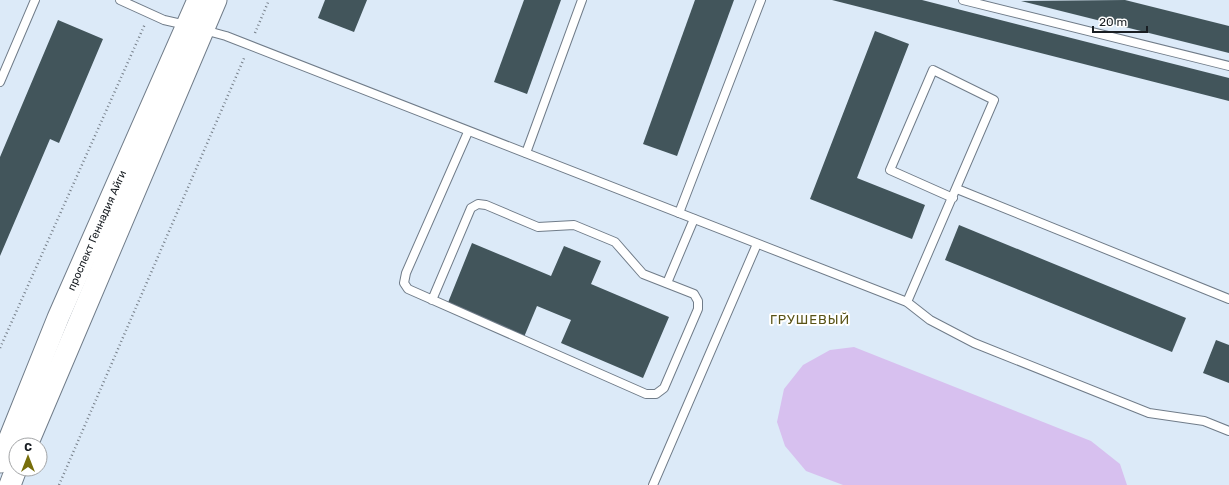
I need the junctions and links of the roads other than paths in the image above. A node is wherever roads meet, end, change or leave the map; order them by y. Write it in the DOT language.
graph roads {
  1 [pos="35,0"];
  2 [pos="120,0"];
  3 [pos="198,0"];
  4 [pos="216,0"];
  5 [pos="582,0"];
  6 [pos="761,0"];
  7 [pos="963,0"];
  8 [pos="195,28"];
  9 [pos="1229,66"];
  10 [pos="0,82"];
  11 [pos="468,132"];
  12 [pos="526,153"];
  13 [pos="956,189"];
  14 [pos="953,198"];
  15 [pos="679,213"];
  16 [pos="694,219"];
  17 [pos="757,244"];
  18 [pos="667,283"];
  19 [pos="1229,299"];
  20 [pos="432,300"];
  21 [pos="907,302"];
  22 [pos="1229,430"];
  23 [pos="29,437"];
  24 [pos="0,462"];
  25 [pos="653,485"];
  1 -- 10 [label="lane"];
  2 -- 8 [label="lane"];
  3 -- 8 [label="main road, проспект Геннадия Айги"];
  4 -- 8 [label="main road, проспект Геннадия Айги"];
  5 -- 12 [label="lane"];
  6 -- 15 [label="lane"];
  7 -- 9 [label="lane"];
  8 -- 11 [label="lane"];
  8 -- 23 [label="main road, проспект Геннадия Айги"];
  8 -- 24 [label="main road, проспект Геннадия Айги"];
  11 -- 12 [label="lane"];
  11 -- 20 [label="lane"];
  12 -- 15 [label="lane"];
  13 -- 14 [label="lane"];
  13 -- 14 [label="lane"];
  13 -- 19 [label="lane"];
  14 -- 21 [label="lane"];
  15 -- 16 [label="lane"];
  16 -- 17 [label="lane"];
  16 -- 18 [label="lane"];
  17 -- 21 [label="lane"];
  17 -- 25 [label="lane"];
  18 -- 20 [label="lane"];
  18 -- 20 [label="lane"];
  21 -- 22 [label="lane"];
}
